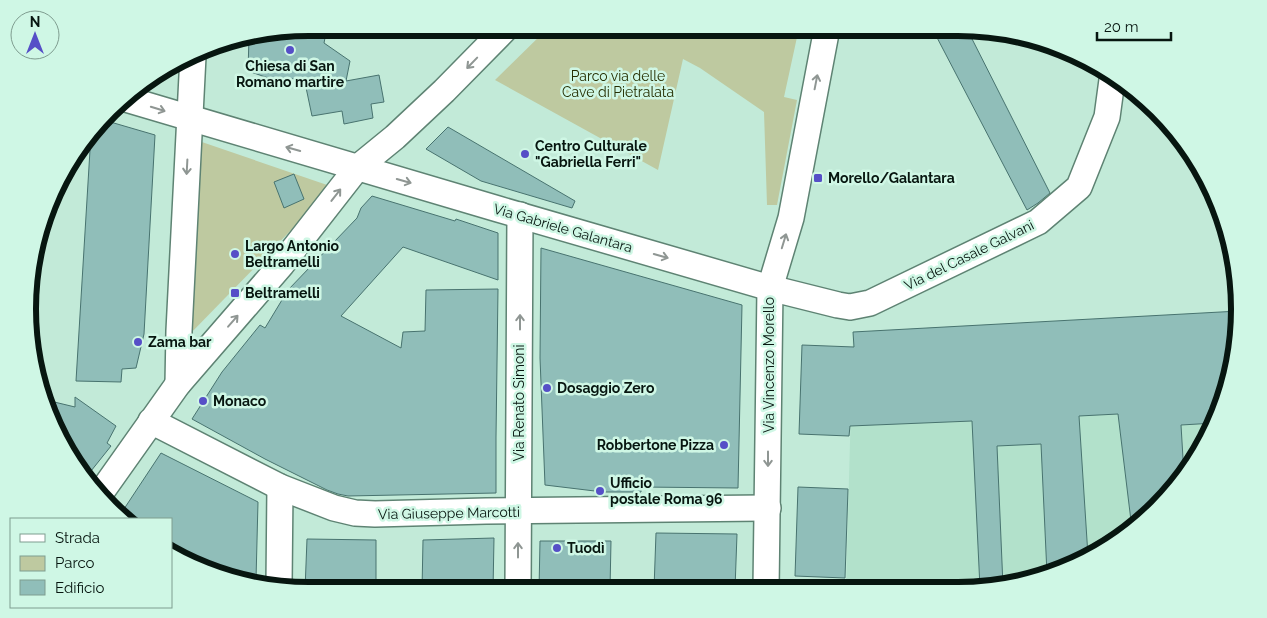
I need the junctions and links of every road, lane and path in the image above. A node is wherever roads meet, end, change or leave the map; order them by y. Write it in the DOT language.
graph roads {
  1 [pos="498,36"];
  2 [pos="825,36"];
  3 [pos="193,62"];
  4 [pos="1112,83"];
  5 [pos="133,101"];
  6 [pos="190,118"];
  7 [pos="357,168"];
  8 [pos="520,215"];
  9 [pos="770,288"];
  10 [pos="178,384"];
  11 [pos="151,421"];
  12 [pos="280,487"];
  13 [pos="104,489"];
  14 [pos="768,508"];
  15 [pos="519,511"];
  16 [pos="279,580"];
  17 [pos="518,582"];
  18 [pos="766,582"];
  1 -- 7 [label="street, one-way"];
  9 -- 2 [label="street, Via Vincenzo Morello, one-way"];
  3 -- 6 [label="street"];
  4 -- 9 [label="street, Via del Casale Galvani"];
  5 -- 6 [label="street, one-way"];
  7 -- 6 [label="street, one-way"];
  6 -- 10 [label="street, one-way"];
  7 -- 8 [label="street, Via Gabriele Galantara, one-way"];
  10 -- 7 [label="street, one-way"];
  8 -- 9 [label="street, Via Gabriele Galantara, one-way"];
  15 -- 8 [label="street, Via Renato Simoni, one-way"];
  9 -- 14 [label="street, Via Vincenzo Morello, one-way"];
  10 -- 11 [label="street"];
  11 -- 12 [label="street, Via Giuseppe Marcotti"];
  11 -- 13 [label="street"];
  12 -- 15 [label="street, Via Giuseppe Marcotti"];
  12 -- 16 [label="street"];
  14 -- 15 [label="street, Via Giuseppe Marcotti"];
  14 -- 18 [label="street, Via Vincenzo Morello"];
  17 -- 15 [label="street, Via Renato Simoni, one-way"];
}
